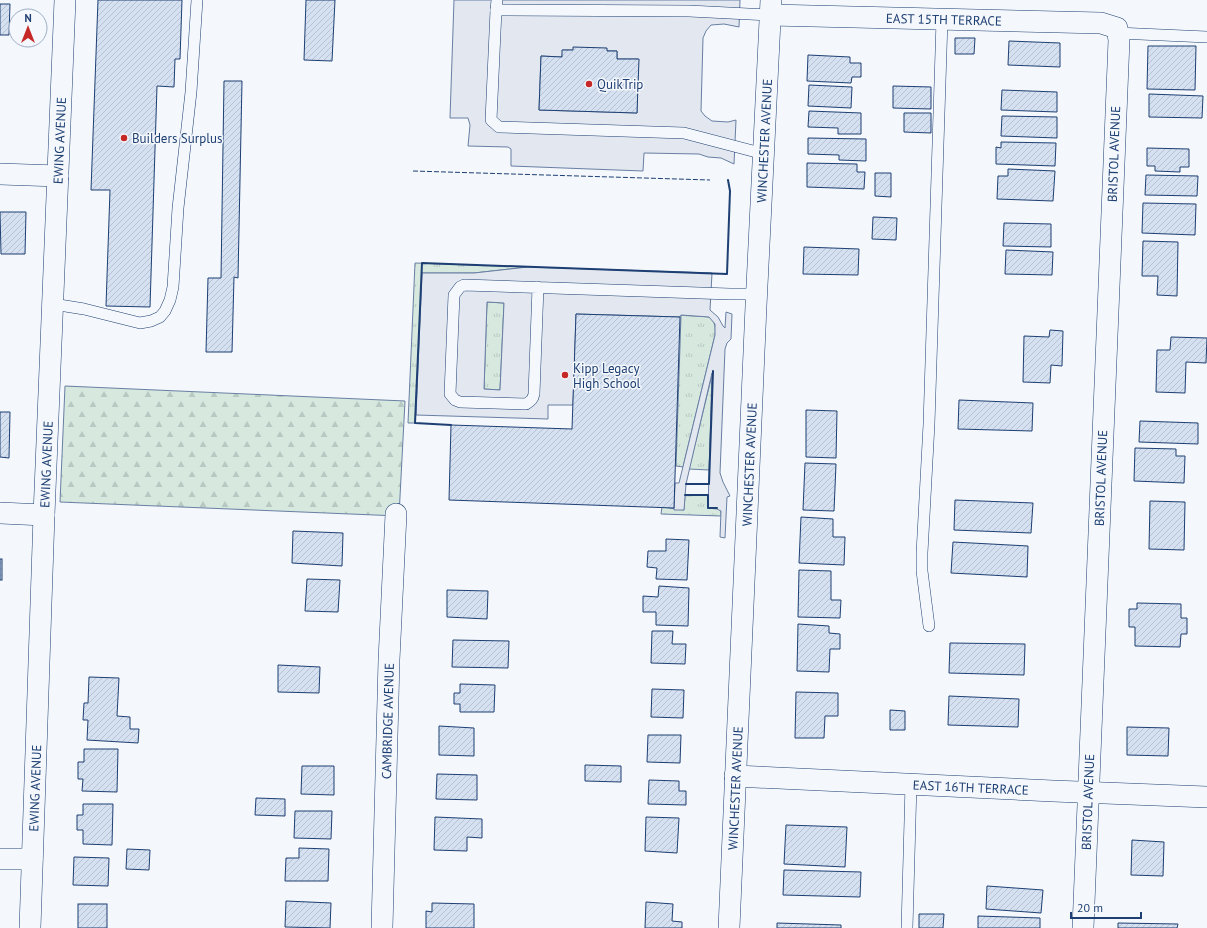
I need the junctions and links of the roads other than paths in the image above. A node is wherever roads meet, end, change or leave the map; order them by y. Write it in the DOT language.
graph roads {
  1 [pos="65,0"];
  2 [pos="197,0"];
  3 [pos="667,0"];
  4 [pos="496,5"];
  5 [pos="542,5"];
  6 [pos="584,5"];
  7 [pos="617,6"];
  8 [pos="771,7"];
  9 [pos="666,11"];
  10 [pos="942,20"];
  11 [pos="1117,31"];
  12 [pos="1207,37"];
  13 [pos="764,154"];
  14 [pos="0,174"];
  15 [pos="58,176"];
  16 [pos="538,287"];
  17 [pos="756,294"];
  18 [pos="53,304"];
  19 [pos="0,513"];
  20 [pos="396,514"];
  21 [pos="44,515"];
  22 [pos="929,626"];
  23 [pos="735,776"];
  24 [pos="911,784"];
  25 [pos="1088,793"];
  26 [pos="1207,797"];
  27 [pos="0,858"];
  28 [pos="32,859"];
  29 [pos="30,928"];
  30 [pos="382,928"];
  31 [pos="729,928"];
  32 [pos="907,928"];
  33 [pos="1084,928"];
  1 -- 15 [label="street, EWING AVENUE"];
  2 -- 18 [label="lane"];
  3 -- 9 [label="lane"];
  4 -- 5 [label="lane"];
  4 -- 13 [label="lane"];
  5 -- 6 [label="lane"];
  6 -- 7 [label="lane"];
  7 -- 9 [label="lane"];
  8 -- 9 [label="lane"];
  8 -- 10 [label="street, EAST 15TH TERRACE"];
  8 -- 13 [label="street, WINCHESTER AVENUE"];
  10 -- 11 [label="street, EAST 15TH TERRACE"];
  10 -- 22 [label="lane"];
  11 -- 12 [label="lane"];
  11 -- 25 [label="street, BRISTOL AVENUE"];
  13 -- 17 [label="street, WINCHESTER AVENUE"];
  14 -- 15 [label="street"];
  15 -- 18 [label="street, EWING AVENUE"];
  16 -- 16 [label="lane"];
  16 -- 17 [label="lane"];
  17 -- 23 [label="street, WINCHESTER AVENUE"];
  18 -- 21 [label="street, EWING AVENUE"];
  19 -- 21 [label="street"];
  20 -- 30 [label="street, CAMBRIDGE AVENUE"];
  21 -- 28 [label="street, EWING AVENUE"];
  23 -- 24 [label="street, EAST 16TH TERRACE"];
  23 -- 31 [label="street, WINCHESTER AVENUE"];
  24 -- 25 [label="street, EAST 16TH TERRACE"];
  24 -- 32 [label="lane"];
  25 -- 26 [label="street, EAST 16TH TERRACE"];
  25 -- 33 [label="street, BRISTOL AVENUE"];
  27 -- 28 [label="street"];
  28 -- 29 [label="street, EWING AVENUE"];
}
